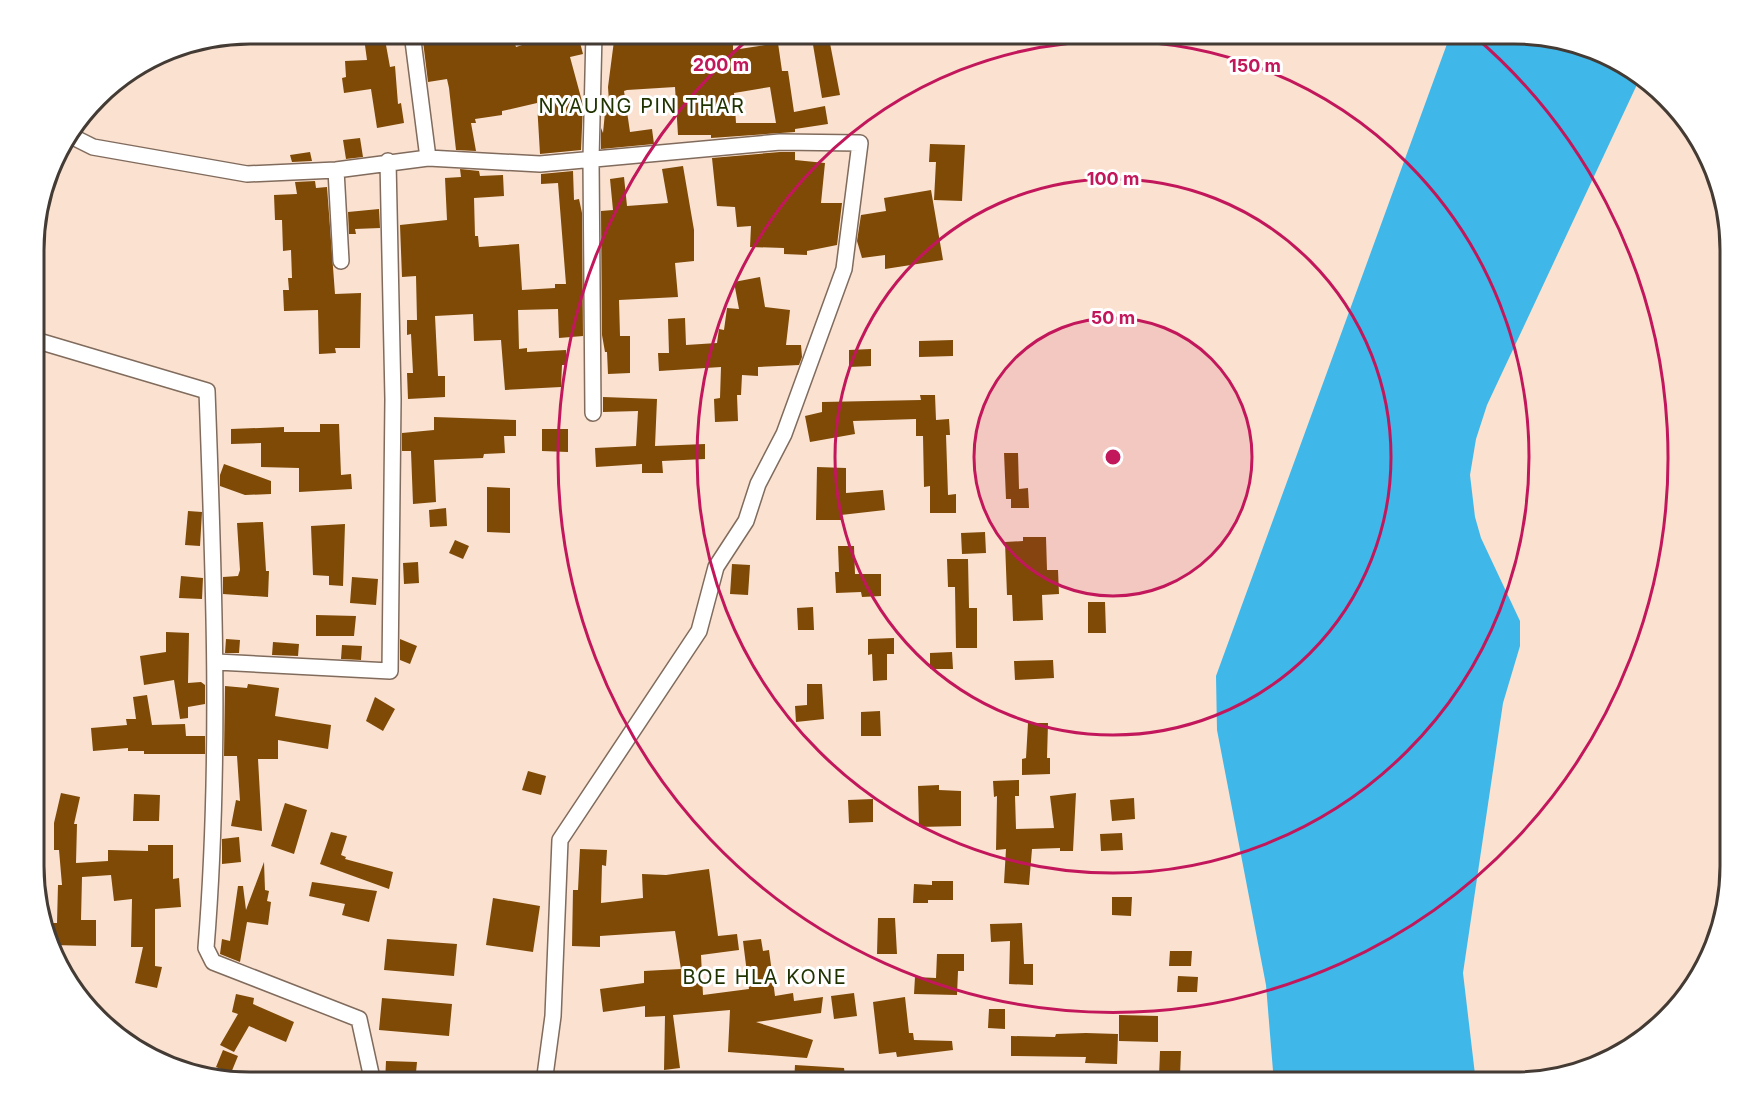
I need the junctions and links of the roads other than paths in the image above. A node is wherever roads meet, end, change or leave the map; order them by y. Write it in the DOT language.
graph roads {
  1 [pos="413,44"];
  2 [pos="594,44"];
  3 [pos="76,138"];
  4 [pos="428,158"];
  5 [pos="591,159"];
  6 [pos="388,161"];
  7 [pos="336,170"];
  8 [pos="341,261"];
  9 [pos="44,343"];
  10 [pos="593,413"];
  11 [pos="217,662"];
  12 [pos="371,1072"];
  13 [pos="545,1072"];
  1 -- 4 [label="street"];
  2 -- 5 [label="street"];
  3 -- 7 [label="street"];
  4 -- 5 [label="street"];
  4 -- 6 [label="street"];
  5 -- 10 [label="street"];
  5 -- 13 [label="street"];
  6 -- 7 [label="street"];
  6 -- 11 [label="street"];
  7 -- 8 [label="street"];
  9 -- 11 [label="street"];
  11 -- 12 [label="street"];
}
